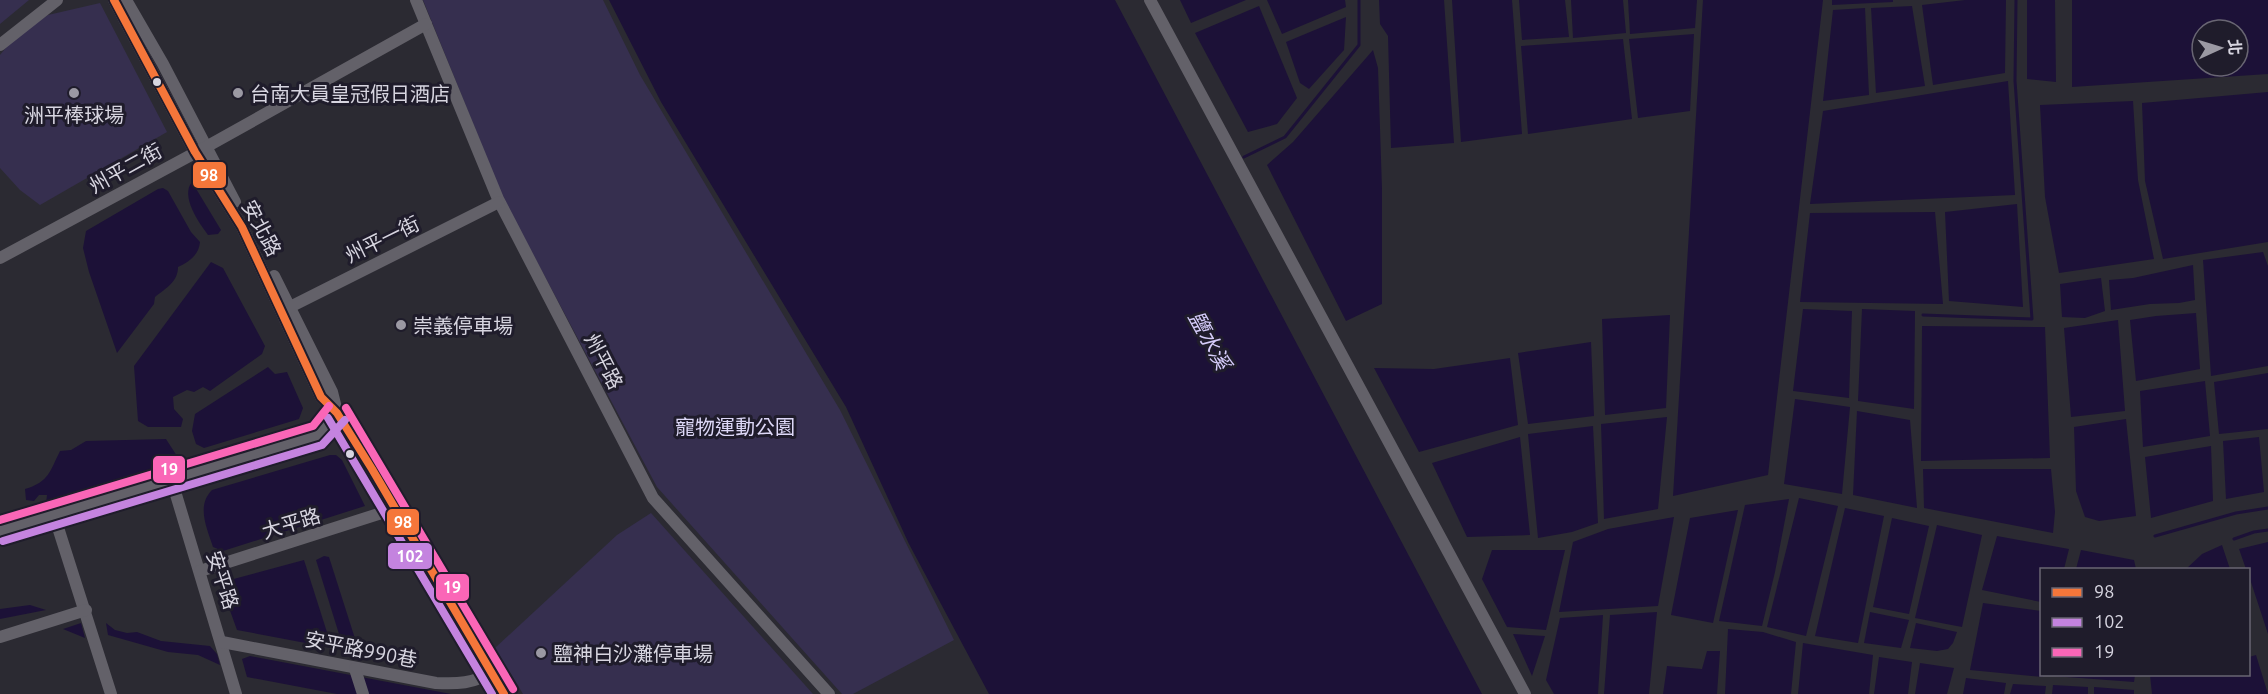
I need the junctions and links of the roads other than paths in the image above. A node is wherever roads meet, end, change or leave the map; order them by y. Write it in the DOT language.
graph roads {
  1 [pos="57,0"];
  2 [pos="114,0"];
  3 [pos="126,0"];
  4 [pos="416,0"];
  5 [pos="1150,0"];
  6 [pos="426,24"];
  7 [pos="0,45"];
  8 [pos="200,149"];
  9 [pos="499,202"];
  10 [pos="0,258"];
  11 [pos="287,308"];
  12 [pos="337,413"];
  13 [pos="171,478"];
  14 [pos="394,510"];
  15 [pos="54,515"];
  16 [pos="0,531"];
  17 [pos="200,571"];
  18 [pos="86,610"];
  19 [pos="0,637"];
  20 [pos="222,642"];
  21 [pos="355,669"];
  22 [pos="491,671"];
  23 [pos="111,694"];
  24 [pos="236,694"];
  25 [pos="363,694"];
  26 [pos="504,694"];
  27 [pos="829,694"];
  28 [pos="1525,694"];
  1 -- 7 [label="street"];
  2 -- 8 [label="street, 安北路"];
  3 -- 8 [label="street, 安北路"];
  4 -- 6 [label="street, 州平路"];
  5 -- 28 [label="street"];
  6 -- 8 [label="street, 州平二街"];
  6 -- 9 [label="street, 州平路"];
  8 -- 10 [label="street, 州平二街"];
  8 -- 11 [label="street, 安北路"];
  9 -- 11 [label="street, 州平一街"];
  9 -- 27 [label="street, 州平路"];
  11 -- 12 [label="street, 安北路"];
  12 -- 13 [label="street"];
  12 -- 14 [label="street, 安北路"];
  13 -- 15 [label="street"];
  13 -- 17 [label="street, 安平路"];
  14 -- 17 [label="street, 大平路"];
  14 -- 22 [label="street, 安北路"];
  15 -- 16 [label="street"];
  15 -- 18 [label="street"];
  17 -- 20 [label="street, 安平路"];
  18 -- 19 [label="street"];
  18 -- 23 [label="street"];
  20 -- 21 [label="street, 安平路990巷"];
  20 -- 24 [label="street, 安平路"];
  21 -- 22 [label="street, 安平路990巷"];
  21 -- 25 [label="street"];
  22 -- 26 [label="street, 安北路"];
}
